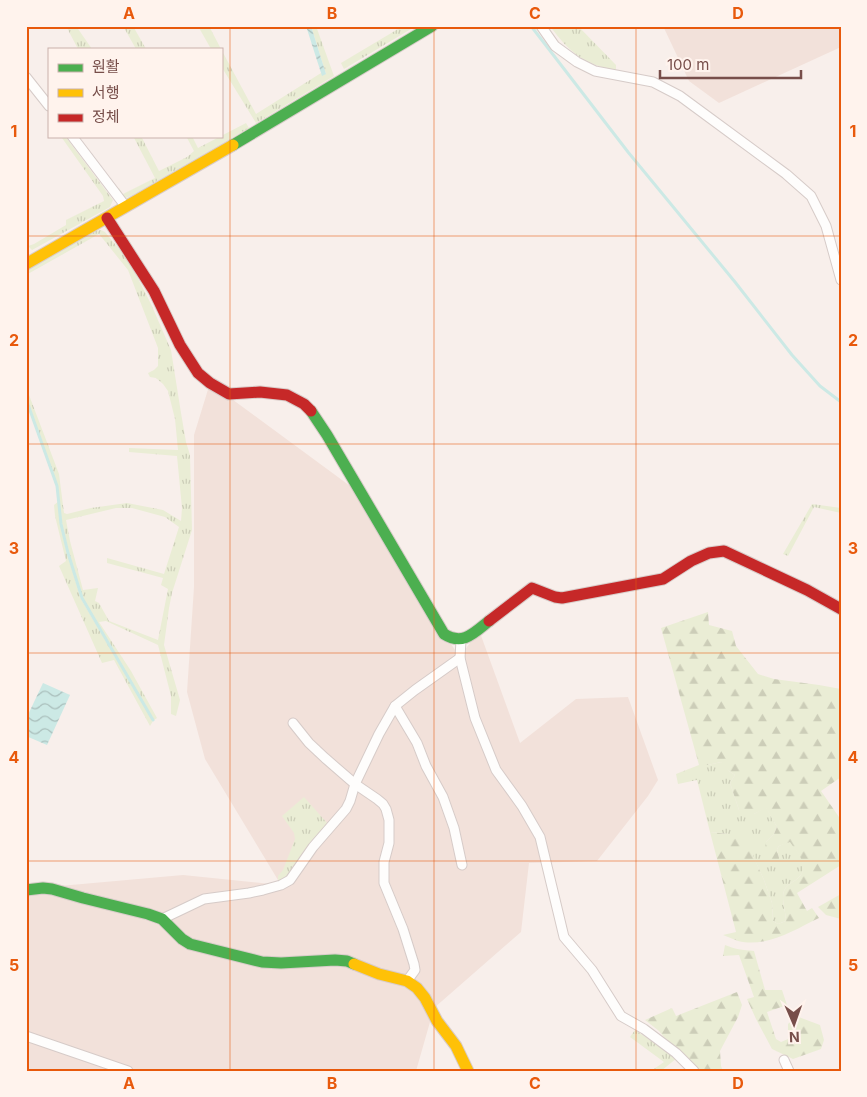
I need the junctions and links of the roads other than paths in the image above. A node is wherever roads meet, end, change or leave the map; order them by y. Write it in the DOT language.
graph roads {
  1 [pos="432,26"];
  2 [pos="542,26"];
  3 [pos="26,77"];
  4 [pos="48,105"];
  5 [pos="74,138"];
  6 [pos="126,207"];
  7 [pos="107,218"];
  8 [pos="26,264"];
  9 [pos="841,280"];
  10 [pos="841,609"];
  11 [pos="461,640"];
  12 [pos="460,658"];
  13 [pos="395,706"];
  14 [pos="292,723"];
  15 [pos="355,784"];
  16 [pos="462,865"];
  17 [pos="26,890"];
  18 [pos="162,919"];
  19 [pos="407,981"];
  20 [pos="26,1036"];
  21 [pos="784,1060"];
  22 [pos="128,1071"];
  23 [pos="468,1071"];
  24 [pos="694,1071"];
  25 [pos="789,1071"];
  1 -- 6 [label="street"];
  2 -- 9 [label="street"];
  3 -- 4 [label="street"];
  5 -- 6 [label="street"];
  6 -- 7 [label="street"];
  7 -- 8 [label="street"];
  7 -- 11 [label="street"];
  10 -- 11 [label="street"];
  11 -- 12 [label="street"];
  12 -- 13 [label="street"];
  12 -- 24 [label="street"];
  13 -- 15 [label="street"];
  13 -- 16 [label="street"];
  14 -- 15 [label="street"];
  15 -- 18 [label="street"];
  15 -- 19 [label="street"];
  17 -- 18 [label="street"];
  18 -- 19 [label="street"];
  19 -- 23 [label="street"];
  20 -- 22 [label="street"];
  21 -- 25 [label="street"];
}
